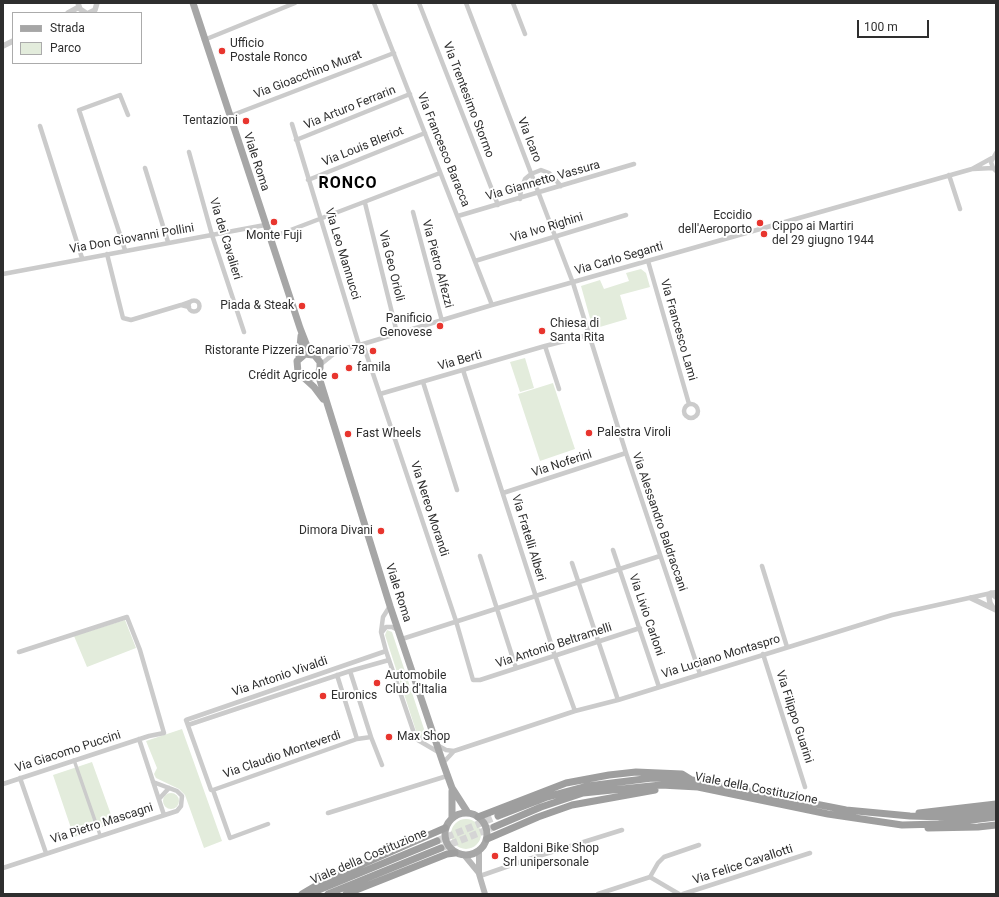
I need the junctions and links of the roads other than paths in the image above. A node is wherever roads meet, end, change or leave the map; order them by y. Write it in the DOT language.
graph roads {
  1 [pos="97,3"];
  2 [pos="193,3"];
  3 [pos="295,3"];
  4 [pos="374,3"];
  5 [pos="419,3"];
  6 [pos="466,3"];
  7 [pos="513,3"];
  8 [pos="78,5"];
  9 [pos="69,12"];
  10 [pos="87,12"];
  11 [pos="90,12"];
  12 [pos="524,34"];
  13 [pos="204,40"];
  14 [pos="12,42"];
  15 [pos="3,46"];
  16 [pos="394,54"];
  17 [pos="410,94"];
  18 [pos="128,115"];
  19 [pos="230,116"];
  20 [pos="292,124"];
  21 [pos="40,126"];
  22 [pos="425,133"];
  23 [pos="296,140"];
  24 [pos="189,152"];
  25 [pos="996,153"];
  26 [pos="992,158"];
  27 [pos="634,164"];
  28 [pos="145,168"];
  29 [pos="972,169"];
  30 [pos="994,170"];
  31 [pos="440,173"];
  32 [pos="531,174"];
  33 [pos="950,175"];
  34 [pos="308,180"];
  35 [pos="561,186"];
  36 [pos="538,193"];
  37 [pos="520,199"];
  38 [pos="365,203"];
  39 [pos="498,205"];
  40 [pos="960,209"];
  41 [pos="412,212"];
  42 [pos="626,215"];
  43 [pos="458,216"];
  44 [pos="322,219"];
  45 [pos="265,225"];
  46 [pos="212,235"];
  47 [pos="275,236"];
  48 [pos="555,237"];
  49 [pos="168,242"];
  50 [pos="125,250"];
  51 [pos="107,254"];
  52 [pos="82,258"];
  53 [pos="475,261"];
  54 [pos="648,262"];
  55 [pos="3,274"];
  56 [pos="573,283"];
  57 [pos="192,301"];
  58 [pos="181,305"];
  59 [pos="492,305"];
  60 [pos="189,307"];
  61 [pos="442,321"];
  62 [pos="300,328"];
  63 [pos="244,332"];
  64 [pos="397,333"];
  65 [pos="588,335"];
  66 [pos="361,344"];
  67 [pos="545,346"];
  68 [pos="342,350"];
  69 [pos="314,356"];
  70 [pos="299,358"];
  71 [pos="320,365"];
  72 [pos="463,370"];
  73 [pos="318,374"];
  74 [pos="303,377"];
  75 [pos="423,382"];
  76 [pos="559,389"];
  77 [pos="380,394"];
  78 [pos="326,404"];
  79 [pos="689,404"];
  80 [pos="626,453"];
  81 [pos="457,490"];
  82 [pos="504,493"];
  83 [pos="613,550"];
  84 [pos="480,556"];
  85 [pos="660,556"];
  86 [pos="572,563"];
  87 [pos="762,566"];
  88 [pos="620,568"];
  89 [pos="578,582"];
  90 [pos="994,594"];
  91 [pos="535,596"];
  92 [pos="972,598"];
  93 [pos="390,606"];
  94 [pos="497,608"];
  95 [pos="994,609"];
  96 [pos="456,621"];
  97 [pos="640,628"];
  98 [pos="399,631"];
  99 [pos="381,632"];
  100 [pos="402,639"];
  101 [pos="598,641"];
  102 [pos="787,647"];
  103 [pos="386,651"];
  104 [pos="20,652"];
  105 [pos="763,654"];
  106 [pos="555,656"];
  107 [pos="389,660"];
  108 [pos="516,668"];
  109 [pos="350,671"];
  110 [pos="700,674"];
  111 [pos="337,675"];
  112 [pos="474,681"];
  113 [pos="659,687"];
  114 [pos="618,700"];
  115 [pos="575,711"];
  116 [pos="188,725"];
  117 [pos="434,736"];
  118 [pos="371,737"];
  119 [pos="139,739"];
  120 [pos="357,739"];
  121 [pos="418,740"];
  122 [pos="437,745"];
  123 [pos="454,751"];
  124 [pos="440,753"];
  125 [pos="74,760"];
  126 [pos="443,764"];
  127 [pos="382,765"];
  128 [pos="447,776"];
  129 [pos="20,778"];
  130 [pos="692,780"];
  131 [pos="154,782"];
  132 [pos="3,784"];
  133 [pos="698,787"];
  134 [pos="805,787"];
  135 [pos="169,788"];
  136 [pos="452,788"];
  137 [pos="213,790"];
  138 [pos="159,799"];
  139 [pos="996,804"];
  140 [pos="996,811"];
  141 [pos="328,813"];
  142 [pos="468,813"];
  143 [pos="164,815"];
  144 [pos="895,815"];
  145 [pos="478,816"];
  146 [pos="498,816"];
  147 [pos="996,817"];
  148 [pos="452,818"];
  149 [pos="268,824"];
  150 [pos="902,825"];
  151 [pos="996,825"];
  152 [pos="494,826"];
  153 [pos="445,828"];
  154 [pos="622,830"];
  155 [pos="100,835"];
  156 [pos="487,839"];
  157 [pos="437,841"];
  158 [pos="699,845"];
  159 [pos="441,848"];
  160 [pos="479,851"];
  161 [pos="46,853"];
  162 [pos="455,853"];
  163 [pos="810,853"];
  164 [pos="465,856"];
  165 [pos="3,868"];
  166 [pos="480,875"];
  167 [pos="650,877"];
  168 [pos="302,894"];
  169 [pos="309,894"];
  170 [pos="328,894"];
  171 [pos="346,894"];
  172 [pos="485,894"];
  173 [pos="598,894"];
  174 [pos="679,894"];
  175 [pos="683,894"];
  1 -- 11 [label="street"];
  2 -- 13 [label="main road, Viale Roma"];
  3 -- 13 [label="street"];
  4 -- 16 [label="street, Via Francesco Baracca"];
  5 -- 39 [label="street, Via Trentesimo Stormo"];
  6 -- 32 [label="street, Via Icaro"];
  7 -- 12 [label="street"];
  8 -- 9 [label="street"];
  8 -- 10 [label="street"];
  13 -- 19 [label="main road, Viale Roma"];
  14 -- 15 [label="street"];
  16 -- 17 [label="street, Via Francesco Baracca"];
  16 -- 19 [label="street, Via Gioacchino Murat"];
  17 -- 22 [label="street, Via Francesco Baracca"];
  17 -- 23 [label="street, Via Arturo Ferrarin"];
  18 -- 50 [label="street"];
  19 -- 45 [label="main road, Viale Roma"];
  20 -- 23 [label="street, Via Leo Mannucci"];
  21 -- 52 [label="street"];
  22 -- 31 [label="street, Via Francesco Baracca"];
  22 -- 34 [label="street, Via Louis Bleriot"];
  23 -- 34 [label="street, Via Leo Mannucci"];
  24 -- 46 [label="street, Via dei Cavalieri"];
  25 -- 26 [label="street"];
  26 -- 29 [label="street, Via Carlo Seganti"];
  26 -- 30 [label="street"];
  27 -- 35 [label="street, Via Giannetto Vassura"];
  28 -- 49 [label="street"];
  29 -- 30 [label="street, Via Carlo Seganti"];
  29 -- 33 [label="street, Via Carlo Seganti"];
  31 -- 38 [label="street"];
  31 -- 43 [label="street, Via Francesco Baracca"];
  32 -- 35 [label="street"];
  32 -- 36 [label="street, Via Icaro"];
  32 -- 37 [label="street"];
  33 -- 40 [label="street"];
  33 -- 54 [label="street, Via Carlo Seganti"];
  34 -- 44 [label="street, Via Leo Mannucci"];
  35 -- 36 [label="street, Via Giannetto Vassura"];
  36 -- 37 [label="street, Via Giannetto Vassura"];
  36 -- 48 [label="street, Via Icaro"];
  37 -- 39 [label="street, Via Giannetto Vassura"];
  38 -- 44 [label="street"];
  38 -- 64 [label="street, Via Geo Orioli"];
  39 -- 43 [label="street, Via Giannetto Vassura"];
  41 -- 61 [label="street, Via Pietro Alfezzi"];
  42 -- 48 [label="street, Via Ivo Righini"];
  43 -- 53 [label="street, Via Francesco Baracca"];
  44 -- 47 [label="street"];
  44 -- 66 [label="street, Via Leo Mannucci"];
  45 -- 46 [label="street, Via Don Giovanni Pollini"];
  45 -- 62 [label="main road, Viale Roma"];
  46 -- 49 [label="street, Via Don Giovanni Pollini"];
  46 -- 63 [label="street, Via dei Cavalieri"];
  48 -- 53 [label="street, Via Ivo Righini"];
  48 -- 56 [label="street, Via Icaro"];
  49 -- 50 [label="street, Via Don Giovanni Pollini"];
  50 -- 51 [label="street, Via Don Giovanni Pollini"];
  51 -- 52 [label="street, Via Don Giovanni Pollini"];
  51 -- 58 [label="street"];
  52 -- 55 [label="street, Via Don Giovanni Pollini"];
  53 -- 59 [label="street, Via Francesco Baracca"];
  54 -- 56 [label="street, Via Carlo Seganti"];
  54 -- 79 [label="street, Via Francesco Lami"];
  56 -- 59 [label="street, Via Carlo Seganti"];
  56 -- 65 [label="street, Via Alessandro Baldraccani"];
  57 -- 58 [label="street"];
  57 -- 60 [label="street"];
  57 -- 60 [label="street"];
  58 -- 60 [label="street"];
  59 -- 61 [label="street, Via Carlo Seganti"];
  61 -- 64 [label="street, Via Carlo Seganti"];
  62 -- 69 [label="main road, Viale Roma"];
  62 -- 70 [label="main road, Viale Roma"];
  64 -- 66 [label="street, Via Carlo Seganti"];
  65 -- 67 [label="street, Via Berti"];
  65 -- 80 [label="street, Via Alessandro Baldraccani"];
  66 -- 68 [label="street, Via Carlo Seganti"];
  66 -- 77 [label="street, Via Nereo Morandi"];
  67 -- 72 [label="street, Via Berti"];
  67 -- 76 [label="street"];
  68 -- 69 [label="street, Via Carlo Seganti"];
  68 -- 71 [label="street, Via Carlo Seganti"];
  69 -- 70 [label="main road"];
  69 -- 71 [label="main road"];
  70 -- 74 [label="main road"];
  71 -- 73 [label="main road"];
  72 -- 75 [label="street, Via Berti"];
  72 -- 82 [label="street, Via Fratelli Alberi"];
  73 -- 74 [label="main road"];
  73 -- 78 [label="main road, Viale Roma"];
  74 -- 78 [label="main road, Viale Roma"];
  75 -- 77 [label="street, Via Berti"];
  75 -- 81 [label="street"];
  77 -- 96 [label="street, Via Nereo Morandi"];
  78 -- 93 [label="main road, Viale Roma"];
  80 -- 82 [label="street, Via Noferini"];
  80 -- 85 [label="street, Via Alessandro Baldraccani"];
  82 -- 91 [label="street, Via Fratelli Alberi"];
  83 -- 88 [label="street, Via Livio Carloni"];
  84 -- 94 [label="street"];
  85 -- 88 [label="street"];
  85 -- 110 [label="street, Via Alessandro Baldraccani"];
  86 -- 89 [label="street"];
  87 -- 102 [label="street"];
  88 -- 89 [label="street"];
  88 -- 97 [label="street, Via Livio Carloni"];
  89 -- 91 [label="street"];
  89 -- 101 [label="street"];
  90 -- 92 [label="street, Via Luciano Montaspro"];
  90 -- 95 [label="street"];
  91 -- 94 [label="street"];
  91 -- 106 [label="street, Via Fratelli Alberi"];
  92 -- 95 [label="street"];
  92 -- 102 [label="street, Via Luciano Montaspro"];
  93 -- 98 [label="main road, Viale Roma"];
  93 -- 99 [label="street"];
  94 -- 96 [label="street"];
  94 -- 108 [label="street"];
  96 -- 100 [label="street"];
  96 -- 112 [label="street, Via Nereo Morandi"];
  97 -- 101 [label="street, Via Antonio Beltramelli"];
  97 -- 113 [label="street, Via Livio Carloni"];
  98 -- 99 [label="street"];
  98 -- 100 [label="main road, Viale Roma"];
  99 -- 103 [label="street"];
  100 -- 117 [label="main road, Viale Roma"];
  101 -- 106 [label="street, Via Antonio Beltramelli"];
  101 -- 114 [label="street"];
  102 -- 105 [label="street, Via Luciano Montaspro"];
  103 -- 107 [label="street"];
  103 -- 116 [label="street, Via Antonio Vivaldi"];
  104 -- 119 [label="street, Via Giacomo Puccini"];
  105 -- 110 [label="street, Via Luciano Montaspro"];
  105 -- 134 [label="street, Via Filippo Guarini"];
  106 -- 108 [label="street, Via Antonio Beltramelli"];
  106 -- 115 [label="street, Via Fratelli Alberi"];
  107 -- 109 [label="street, Via Antonio Vivaldi"];
  107 -- 121 [label="street"];
  108 -- 112 [label="street, Via Antonio Beltramelli"];
  109 -- 111 [label="street, Via Antonio Vivaldi"];
  109 -- 118 [label="street"];
  110 -- 113 [label="street, Via Luciano Montaspro"];
  111 -- 116 [label="street, Via Antonio Vivaldi"];
  111 -- 120 [label="street, Via Claudio Monteverdi"];
  113 -- 114 [label="street, Via Luciano Montaspro"];
  114 -- 115 [label="street, Via Luciano Montaspro"];
  115 -- 123 [label="street, Via Luciano Montaspro"];
  116 -- 137 [label="street"];
  117 -- 121 [label="street"];
  117 -- 122 [label="main road, Viale Roma"];
  118 -- 120 [label="street, Via Claudio Monteverdi"];
  118 -- 127 [label="street"];
  119 -- 125 [label="street, Via Giacomo Puccini"];
  119 -- 131 [label="street, Via Giacomo Puccini"];
  120 -- 137 [label="street, Via Claudio Monteverdi"];
  121 -- 124 [label="street"];
  122 -- 123 [label="street"];
  122 -- 124 [label="main road, Viale Roma"];
  123 -- 126 [label="street"];
  124 -- 126 [label="main road, Viale Roma"];
  125 -- 129 [label="street, Via Giacomo Puccini"];
  125 -- 155 [label="street"];
  126 -- 128 [label="main road, Viale Roma"];
  128 -- 136 [label="main road, Viale Roma"];
  128 -- 141 [label="street"];
  129 -- 132 [label="street, Via Giacomo Puccini"];
  129 -- 161 [label="street"];
  130 -- 144 [label="highway, Viale della Costituzione"];
  130 -- 145 [label="highway"];
  130 -- 146 [label="highway, Viale della Costituzione"];
  131 -- 135 [label="street, Via Pietro Mascagni"];
  131 -- 138 [label="street, Via Giacomo Puccini"];
  133 -- 150 [label="highway, Viale della Costituzione"];
  133 -- 152 [label="highway, Viale della Costituzione"];
  133 -- 156 [label="highway"];
  135 -- 138 [label="street, Via Pietro Mascagni"];
  135 -- 143 [label="street, Via Pietro Mascagni"];
  136 -- 142 [label="main road, Viale Roma"];
  136 -- 148 [label="main road, Viale Roma"];
  137 -- 149 [label="street"];
  138 -- 143 [label="street, Via Giacomo Puccini"];
  139 -- 144 [label="highway"];
  140 -- 144 [label="highway, Viale della Costituzione"];
  142 -- 145 [label="main road"];
  142 -- 148 [label="main road"];
  143 -- 155 [label="street, Via Pietro Mascagni"];
  145 -- 156 [label="main road"];
  147 -- 150 [label="highway, Viale della Costituzione"];
  148 -- 153 [label="main road"];
  150 -- 151 [label="highway"];
  153 -- 162 [label="main road"];
  153 -- 168 [label="highway"];
  154 -- 166 [label="street"];
  155 -- 161 [label="street, Via Pietro Mascagni"];
  156 -- 160 [label="main road"];
  157 -- 169 [label="highway, Viale della Costituzione"];
  158 -- 167 [label="street"];
  159 -- 170 [label="highway, Viale della Costituzione"];
  160 -- 164 [label="main road"];
  160 -- 166 [label="main road"];
  161 -- 165 [label="street, Via Pietro Mascagni"];
  162 -- 164 [label="main road"];
  162 -- 171 [label="highway"];
  163 -- 175 [label="street, Via Felice Cavallotti"];
  164 -- 166 [label="main road"];
  166 -- 172 [label="main road"];
  167 -- 173 [label="street"];
  167 -- 174 [label="street, Via Felice Cavallotti"];
}
